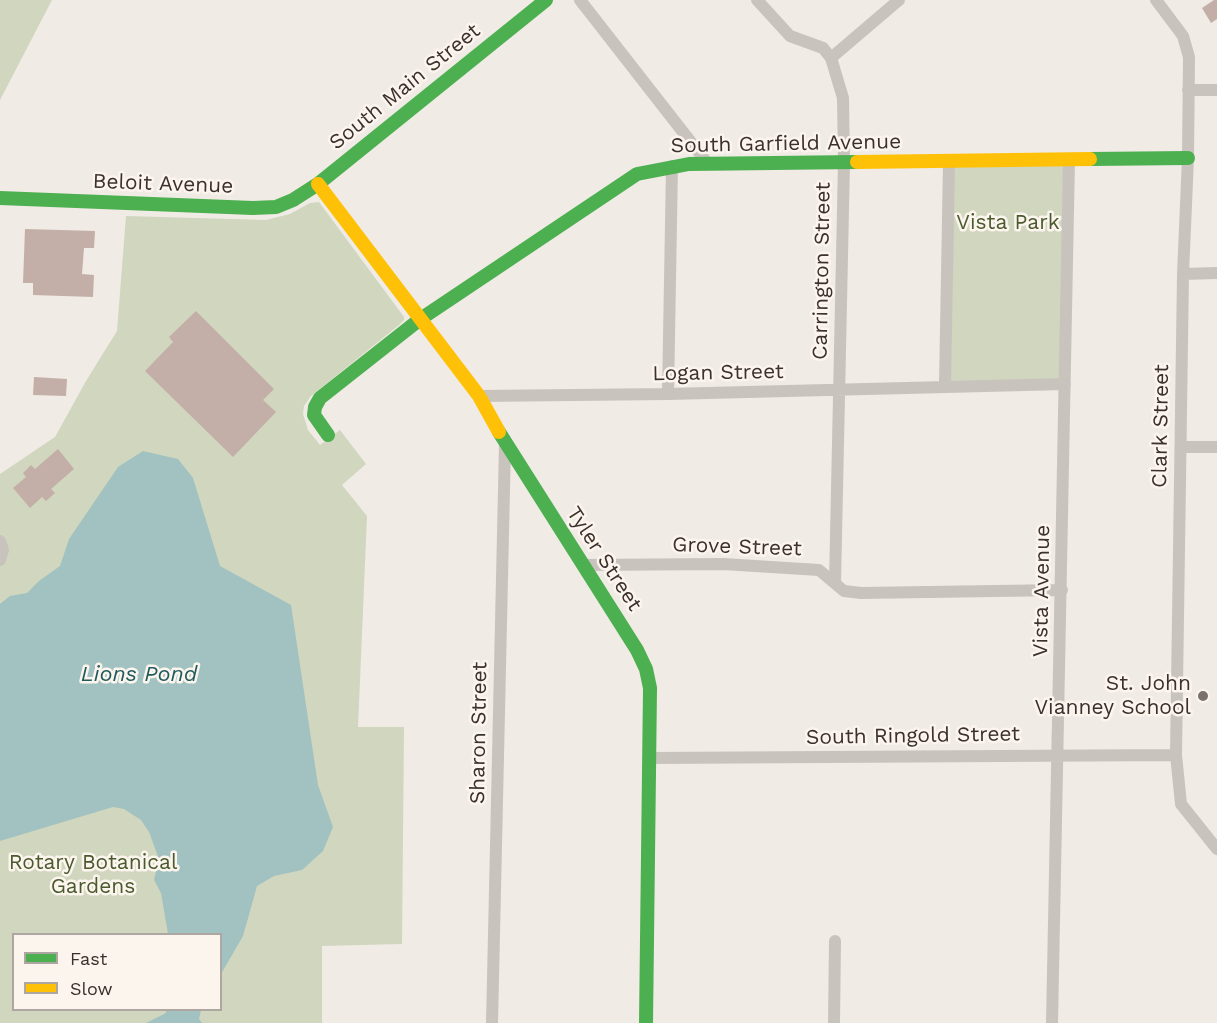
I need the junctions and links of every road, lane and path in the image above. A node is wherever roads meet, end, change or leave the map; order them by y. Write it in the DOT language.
graph roads {
  1 [pos="546,0"];
  2 [pos="580,0"];
  3 [pos="758,0"];
  4 [pos="899,0"];
  5 [pos="1156,0"];
  6 [pos="831,58"];
  7 [pos="1188,90"];
  8 [pos="1217,90"];
  9 [pos="1188,158"];
  10 [pos="1069,160"];
  11 [pos="949,162"];
  12 [pos="844,163"];
  13 [pos="708,164"];
  14 [pos="672,166"];
  15 [pos="318,184"];
  16 [pos="0,198"];
  17 [pos="1183,273"];
  18 [pos="1217,273"];
  19 [pos="419,320"];
  20 [pos="1065,384"];
  21 [pos="945,385"];
  22 [pos="839,390"];
  23 [pos="668,394"];
  24 [pos="479,396"];
  25 [pos="328,435"];
  26 [pos="505,444"];
  27 [pos="1181,447"];
  28 [pos="1217,447"];
  29 [pos="0,541"];
  30 [pos="0,560"];
  31 [pos="583,565"];
  32 [pos="835,584"];
  33 [pos="1062,590"];
  34 [pos="1058,755"];
  35 [pos="1176,755"];
  36 [pos="650,758"];
  37 [pos="1217,849"];
  38 [pos="835,941"];
  39 [pos="492,1023"];
  40 [pos="646,1023"];
  41 [pos="834,1023"];
  42 [pos="1052,1023"];
  1 -- 15 [label="street, South Main Street"];
  2 -- 13 [label="street"];
  3 -- 6 [label="street"];
  4 -- 6 [label="street"];
  5 -- 7 [label="street, Clark Street"];
  6 -- 12 [label="street, Carrington Street"];
  7 -- 8 [label="street"];
  7 -- 9 [label="street, Clark Street"];
  9 -- 10 [label="street, South Garfield Avenue"];
  9 -- 17 [label="street, Clark Street"];
  10 -- 11 [label="street, South Garfield Avenue"];
  10 -- 20 [label="street, Vista Avenue"];
  11 -- 12 [label="street, South Garfield Avenue"];
  11 -- 21 [label="street"];
  12 -- 13 [label="street, South Garfield Avenue"];
  12 -- 22 [label="street, Carrington Street"];
  13 -- 14 [label="street, South Garfield Avenue"];
  14 -- 19 [label="street, South Garfield Avenue"];
  14 -- 23 [label="street"];
  15 -- 16 [label="street, Beloit Avenue"];
  15 -- 19 [label="street, Tyler Street"];
  17 -- 18 [label="street"];
  17 -- 27 [label="street, Clark Street"];
  19 -- 24 [label="street, Tyler Street"];
  19 -- 25 [label="street, South Garfield Avenue"];
  20 -- 21 [label="street, Logan Street"];
  20 -- 33 [label="street, Vista Avenue"];
  21 -- 22 [label="street, Logan Street"];
  22 -- 23 [label="street, Logan Street"];
  22 -- 32 [label="street, Carrington Street"];
  23 -- 24 [label="street, Logan Street"];
  24 -- 26 [label="street, Tyler Street"];
  26 -- 31 [label="street, Tyler Street"];
  26 -- 39 [label="street, Sharon Street"];
  27 -- 28 [label="street"];
  27 -- 35 [label="street, Clark Street"];
  29 -- 30 [label="street"];
  31 -- 32 [label="street, Grove Street"];
  31 -- 36 [label="street, Tyler Street"];
  32 -- 33 [label="street, Grove Street"];
  33 -- 34 [label="street, Vista Avenue"];
  34 -- 35 [label="street, South Ringold Street"];
  34 -- 36 [label="street, South Ringold Street"];
  34 -- 42 [label="street, Vista Avenue"];
  35 -- 37 [label="street, Clark Street"];
  36 -- 40 [label="street, Tyler Street"];
  38 -- 41 [label="street"];
}
